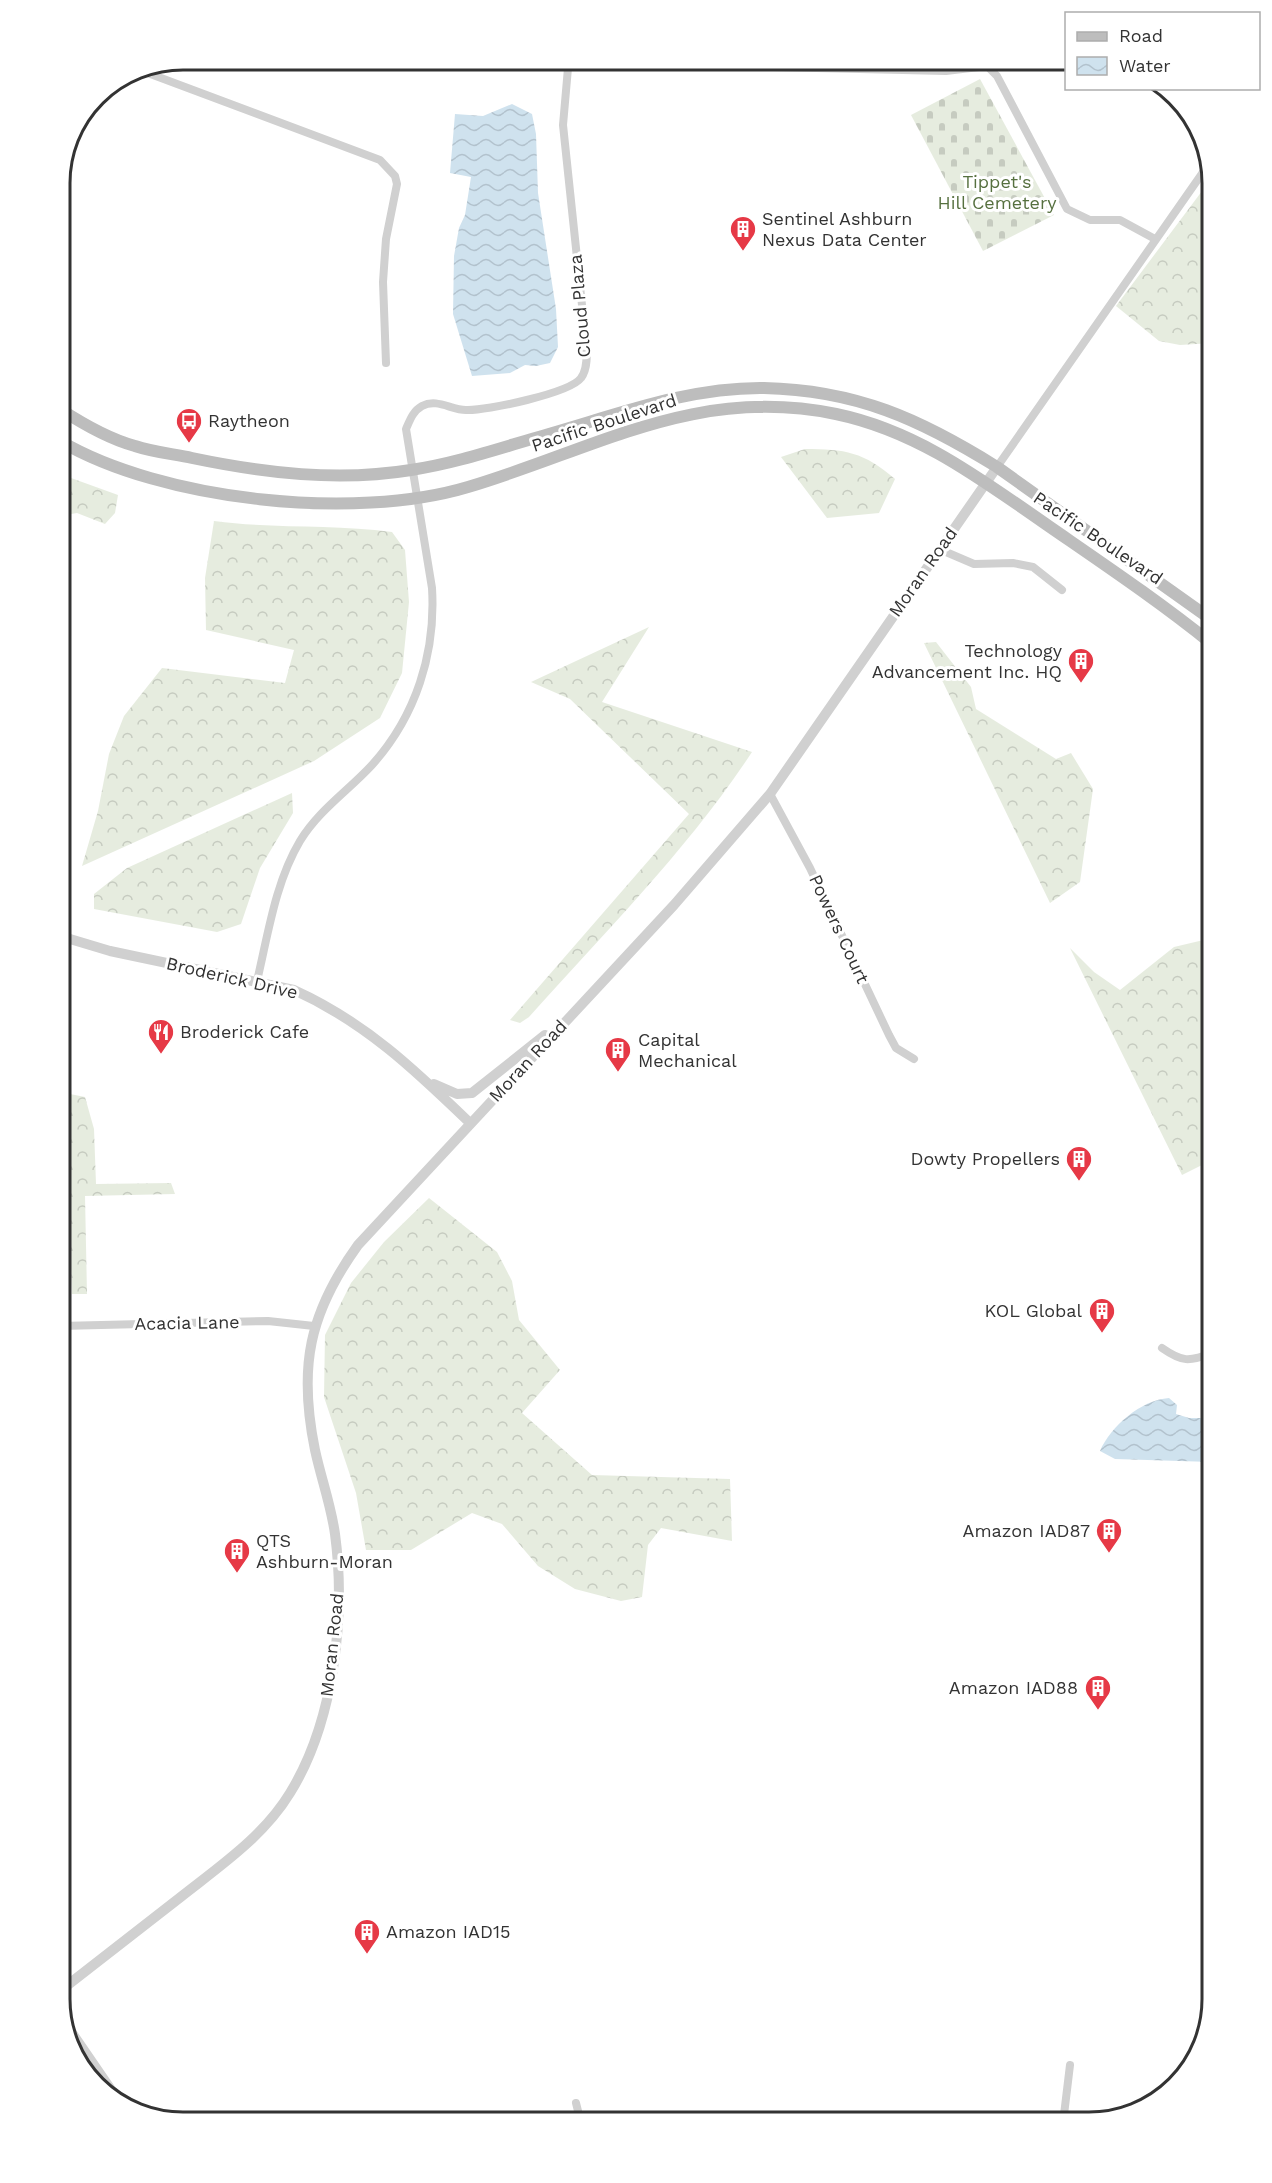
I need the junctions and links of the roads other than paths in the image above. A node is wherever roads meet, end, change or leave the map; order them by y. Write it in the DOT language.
graph roads {
  1 [pos="568,70"];
  2 [pos="992,71"];
  3 [pos="154,75"];
  4 [pos="1201,175"];
  5 [pos="1155,239"];
  6 [pos="386,363"];
  7 [pos="71,416"];
  8 [pos="71,447"];
  9 [pos="997,467"];
  10 [pos="411,470"];
  11 [pos="986,483"];
  12 [pos="417,499"];
  13 [pos="939,549"];
  14 [pos="1062,590"];
  15 [pos="1202,613"];
  16 [pos="1202,636"];
  17 [pos="770,794"];
  18 [pos="71,939"];
  19 [pos="257,981"];
  20 [pos="578,1008"];
  21 [pos="914,1059"];
  22 [pos="425,1080"];
  23 [pos="470,1123"];
  24 [pos="70,1326"];
  25 [pos="314,1326"];
  26 [pos="1162,1348"];
  27 [pos="1202,1357"];
  28 [pos="70,1983"];
  29 [pos="79,2042"];
  30 [pos="1070,2065"];
  31 [pos="107,2082"];
  32 [pos="576,2103"];
  33 [pos="578,2112"];
  34 [pos="1064,2112"];
  1 -- 10 [label="street, Cloud Plaza"];
  2 -- 5 [label="street"];
  3 -- 6 [label="street"];
  4 -- 5 [label="street, Moran Road"];
  5 -- 9 [label="street, Moran Road"];
  7 -- 10 [label="main road, Pacific Boulevard"];
  8 -- 12 [label="main road, Pacific Boulevard"];
  9 -- 10 [label="main road, Pacific Boulevard"];
  9 -- 11 [label="street, Moran Road"];
  9 -- 15 [label="main road, Pacific Boulevard"];
  10 -- 12 [label="street"];
  11 -- 12 [label="main road, Pacific Boulevard"];
  11 -- 13 [label="street, Moran Road"];
  11 -- 16 [label="main road, Pacific Boulevard"];
  12 -- 19 [label="street"];
  13 -- 14 [label="street"];
  13 -- 17 [label="street, Moran Road"];
  17 -- 20 [label="street, Moran Road"];
  17 -- 21 [label="street, Powers Court"];
  18 -- 19 [label="street, Broderick Drive"];
  19 -- 22 [label="street, Broderick Drive"];
  20 -- 22 [label="street"];
  20 -- 23 [label="street, Moran Road"];
  22 -- 23 [label="street, Broderick Drive"];
  23 -- 25 [label="street, Moran Road"];
  24 -- 25 [label="street, Acacia Lane"];
  25 -- 28 [label="street, Moran Road"];
  26 -- 27 [label="street"];
  29 -- 31 [label="street"];
  30 -- 34 [label="street"];
  32 -- 33 [label="street"];
}
